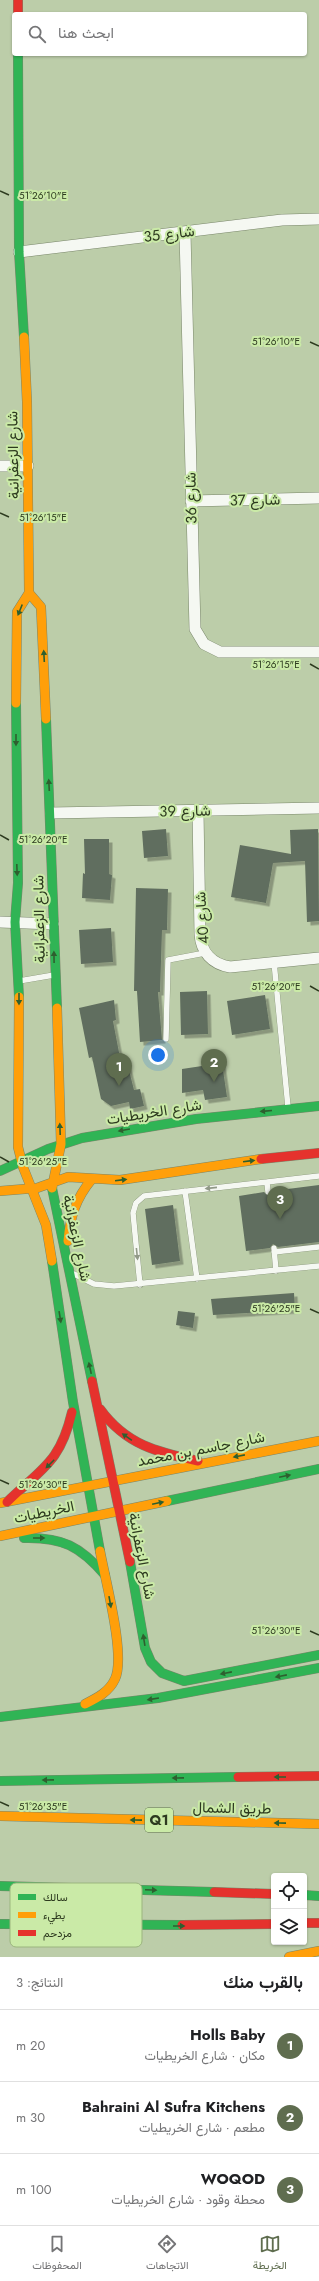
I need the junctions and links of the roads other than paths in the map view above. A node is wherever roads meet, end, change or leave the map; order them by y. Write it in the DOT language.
graph roads {
  1 [pos="18,0"];
  2 [pos="18,12"];
  3 [pos="18,56"];
  4 [pos="319,219"];
  5 [pos="185,232"];
  6 [pos="18,252"];
  7 [pos="0,466"];
  8 [pos="28,466"];
  9 [pos="319,498"];
  10 [pos="192,501"];
  11 [pos="29,593"];
  12 [pos="319,652"];
  13 [pos="319,808"];
  14 [pos="198,811"];
  15 [pos="51,813"];
  16 [pos="0,922"];
  17 [pos="15,922"];
  18 [pos="53,924"];
  19 [pos="205,954"];
  20 [pos="319,958"];
  21 [pos="274,962"];
  22 [pos="54,975"];
  23 [pos="18,981"];
  24 [pos="166,1039"];
  25 [pos="319,1106"];
  26 [pos="288,1109"];
  27 [pos="61,1144"];
  28 [pos="319,1153"];
  29 [pos="20,1162"];
  30 [pos="0,1171"];
  31 [pos="319,1176"];
  32 [pos="92,1179"];
  33 [pos="53,1181"];
  34 [pos="267,1182"];
  35 [pos="31,1188"];
  36 [pos="185,1190"];
  37 [pos="0,1191"];
  38 [pos="268,1192"];
  39 [pos="319,1247"];
  40 [pos="65,1254"];
  41 [pos="319,1266"];
  42 [pos="69,1270"];
  43 [pos="276,1271"];
  44 [pos="197,1279"];
  45 [pos="140,1285"];
  46 [pos="73,1402"];
  47 [pos="99,1406"];
  48 [pos="319,1441"];
  49 [pos="204,1462"];
  50 [pos="319,1469"];
  51 [pos="113,1480"];
  52 [pos="89,1485"];
  53 [pos="4,1502"];
  54 [pos="120,1511"];
  55 [pos="95,1516"];
  56 [pos="0,1536"];
  57 [pos="0,1539"];
  58 [pos="106,1575"];
  59 [pos="319,1655"];
  60 [pos="319,1668"];
  61 [pos="70,1710"];
  62 [pos="0,1718"];
  63 [pos="319,1776"];
  64 [pos="0,1780"];
  65 [pos="0,1816"];
  66 [pos="319,1824"];
  67 [pos="0,1886"];
  68 [pos="10,1886"];
  69 [pos="142,1890"];
  70 [pos="271,1894"];
  71 [pos="307,1895"];
  72 [pos="319,1896"];
  73 [pos="307,1923"];
  74 [pos="319,1923"];
  75 [pos="0,1924"];
  76 [pos="10,1924"];
  77 [pos="271,1924"];
  78 [pos="142,1926"];
  79 [pos="319,1951"];
  80 [pos="289,1957"];
  1 -- 2 [label="main road"];
  3 -- 6 [label="main road, شارع الزعفرانية"];
  4 -- 5 [label="street, شارع 35"];
  5 -- 6 [label="street, شارع 35"];
  5 -- 10 [label="street, شارع 36"];
  6 -- 8 [label="main road, شارع الزعفرانية"];
  7 -- 8 [label="street"];
  8 -- 11 [label="main road, شارع الزعفرانية"];
  9 -- 10 [label="street, شارع 37"];
  10 -- 12 [label="street, شارع 36"];
  15 -- 11 [label="main road, شارع الزعفرانية, one-way"];
  11 -- 17 [label="main road, شارع الزعفرانية, one-way"];
  13 -- 14 [label="street, شارع 39"];
  14 -- 15 [label="street, شارع 39"];
  14 -- 19 [label="street, شارع 40"];
  15 -- 18 [label="main road, شارع الزعفرانية"];
  16 -- 17 [label="street"];
  17 -- 18 [label="street"];
  17 -- 23 [label="main road, شارع الزعفرانية"];
  22 -- 18 [label="main road, شارع الزعفرانية, one-way"];
  19 -- 21 [label="street, شارع 40"];
  19 -- 24 [label="lane"];
  20 -- 21 [label="street, شارع 40"];
  21 -- 26 [label="lane"];
  22 -- 23 [label="lane"];
  27 -- 22 [label="main road, شارع الزعفرانية, one-way"];
  23 -- 29 [label="main road, شارع الزعفرانية, one-way"];
  25 -- 26 [label="main road, شارع الخريطيات"];
  26 -- 27 [label="main road, شارع الخريطيات, one-way"];
  27 -- 29 [label="main road, شارع الخريطيات"];
  27 -- 33 [label="main road, شارع الزعفرانية"];
  32 -- 28 [label="main road, one-way"];
  29 -- 30 [label="main road, شارع الخريطيات"];
  29 -- 35 [label="main road, شارع الزعفرانية"];
  31 -- 34 [label="lane"];
  32 -- 33 [label="main road"];
  32 -- 40 [label="main road"];
  33 -- 35 [label="main road"];
  33 -- 40 [label="main road, شارع الزعفرانية"];
  34 -- 36 [label="lane, one-way"];
  34 -- 38 [label="lane"];
  35 -- 37 [label="main road"];
  35 -- 46 [label="main road, شارع الزعفرانية, one-way"];
  36 -- 44 [label="lane"];
  36 -- 45 [label="lane, one-way"];
  39 -- 43 [label="lane"];
  40 -- 42 [label="main road, شارع الزعفرانية"];
  41 -- 43 [label="lane"];
  42 -- 45 [label="lane"];
  47 -- 42 [label="main road, شارع الزعفرانية, one-way"];
  43 -- 44 [label="lane"];
  44 -- 45 [label="lane"];
  46 -- 52 [label="main road, شارع الزعفرانية"];
  46 -- 53 [label="main road, one-way"];
  49 -- 47 [label="main road, one-way"];
  47 -- 51 [label="main road, شارع الزعفرانية"];
  48 -- 49 [label="main road, شارع جاسم بن محمد, one-way"];
  49 -- 51 [label="main road, شارع جاسم بن محمد"];
  54 -- 50 [label="main road, one-way"];
  51 -- 52 [label="main road, شارع جاسم بن محمد"];
  51 -- 54 [label="main road, شارع الزعفرانية"];
  52 -- 53 [label="main road, الخريطيات"];
  52 -- 55 [label="main road, شارع الزعفرانية"];
  54 -- 55 [label="main road"];
  59 -- 54 [label="main road, شارع الزعفرانية, one-way"];
  55 -- 56 [label="main road, الخريطيات"];
  55 -- 58 [label="main road, شارع الزعفرانية"];
  57 -- 58 [label="main road, one-way"];
  58 -- 61 [label="main road, شارع الزعفرانية, one-way"];
  60 -- 61 [label="main road, one-way"];
  61 -- 62 [label="main road"];
  63 -- 64 [label="main road, one-way"];
  66 -- 65 [label="main road, طريق الشمال / Q1, one-way"];
  67 -- 68 [label="main road, one-way"];
  69 -- 70 [label="main road, one-way"];
  71 -- 72 [label="main road"];
  73 -- 74 [label="main road"];
  75 -- 76 [label="main road, one-way"];
  78 -- 77 [label="main road, one-way"];
  79 -- 80 [label="main road"];
}
